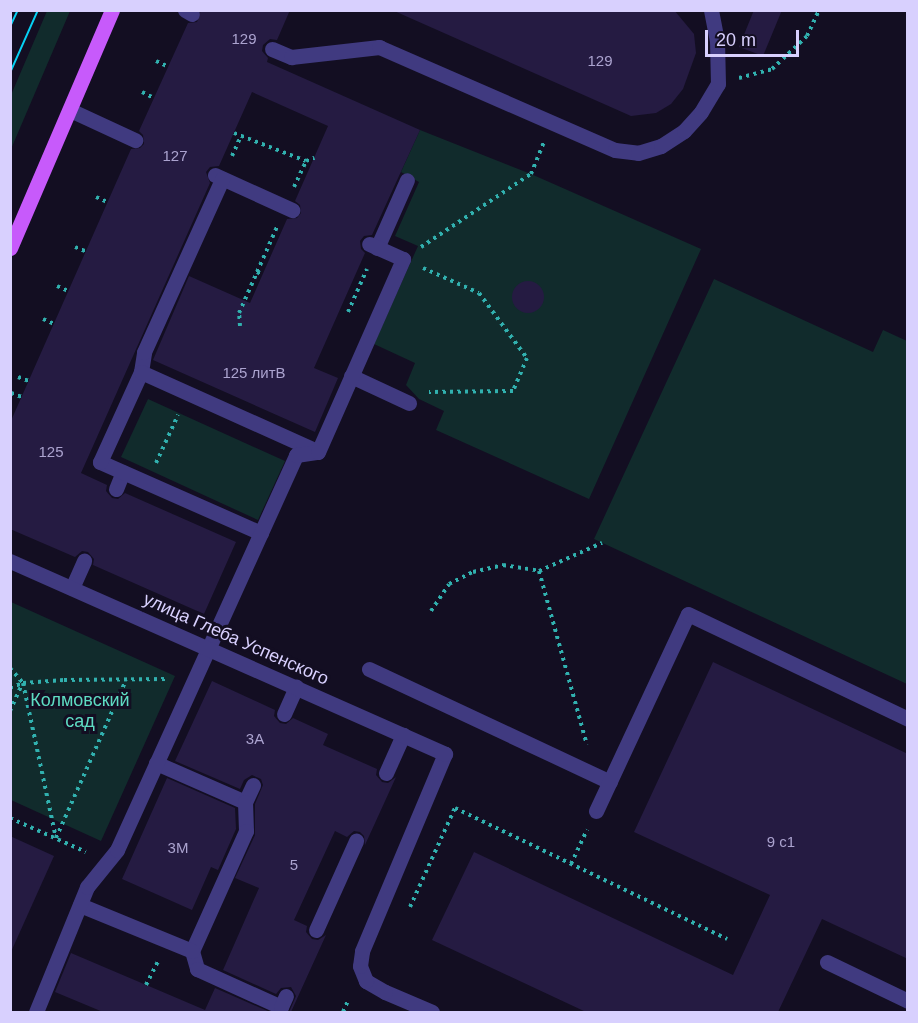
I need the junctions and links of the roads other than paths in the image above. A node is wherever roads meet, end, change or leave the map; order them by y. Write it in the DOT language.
graph roads {
  1 [pos="112,10"];
  2 [pos="711,10"];
  3 [pos="272,50"];
  4 [pos="70,110"];
  5 [pos="135,140"];
  6 [pos="407,180"];
  7 [pos="289,208"];
  8 [pos="10,248"];
  9 [pos="141,372"];
  10 [pos="351,376"];
  11 [pos="402,400"];
  12 [pos="318,452"];
  13 [pos="123,472"];
  14 [pos="116,489"];
  15 [pos="261,533"];
  16 [pos="10,561"];
  17 [pos="84,561"];
  18 [pos="72,588"];
  19 [pos="208,648"];
  20 [pos="369,669"];
  21 [pos="296,687"];
  22 [pos="284,714"];
  23 [pos="908,719"];
  24 [pos="403,735"];
  25 [pos="156,763"];
  26 [pos="386,773"];
  27 [pos="610,782"];
  28 [pos="253,785"];
  29 [pos="246,802"];
  30 [pos="596,811"];
  31 [pos="356,841"];
  32 [pos="80,905"];
  33 [pos="316,930"];
  34 [pos="192,951"];
  35 [pos="827,962"];
  36 [pos="286,996"];
  37 [pos="908,1000"];
  38 [pos="36,1012"];
  39 [pos="432,1012"];
  1 -- 4 [label="main road"];
  2 -- 3 [label="street"];
  4 -- 5 [label="street"];
  4 -- 8 [label="main road"];
  6 -- 10 [label="street"];
  7 -- 9 [label="street"];
  9 -- 12 [label="street"];
  9 -- 13 [label="street"];
  10 -- 11 [label="street"];
  10 -- 12 [label="street"];
  12 -- 15 [label="street"];
  13 -- 14 [label="street"];
  13 -- 15 [label="street"];
  15 -- 19 [label="street"];
  16 -- 18 [label="street, улица Глеба Успенского"];
  17 -- 18 [label="street"];
  18 -- 19 [label="street, улица Глеба Успенского"];
  19 -- 21 [label="street, улица Глеба Успенского"];
  19 -- 25 [label="street"];
  20 -- 27 [label="street"];
  21 -- 22 [label="street"];
  21 -- 24 [label="street, улица Глеба Успенского"];
  23 -- 27 [label="street"];
  24 -- 26 [label="street"];
  24 -- 39 [label="street, улица Глеба Успенского"];
  25 -- 29 [label="street"];
  25 -- 32 [label="street"];
  27 -- 30 [label="street"];
  28 -- 29 [label="street"];
  29 -- 34 [label="street"];
  31 -- 33 [label="street"];
  32 -- 34 [label="street"];
  32 -- 38 [label="street"];
  34 -- 36 [label="street"];
  35 -- 37 [label="street"];
}
